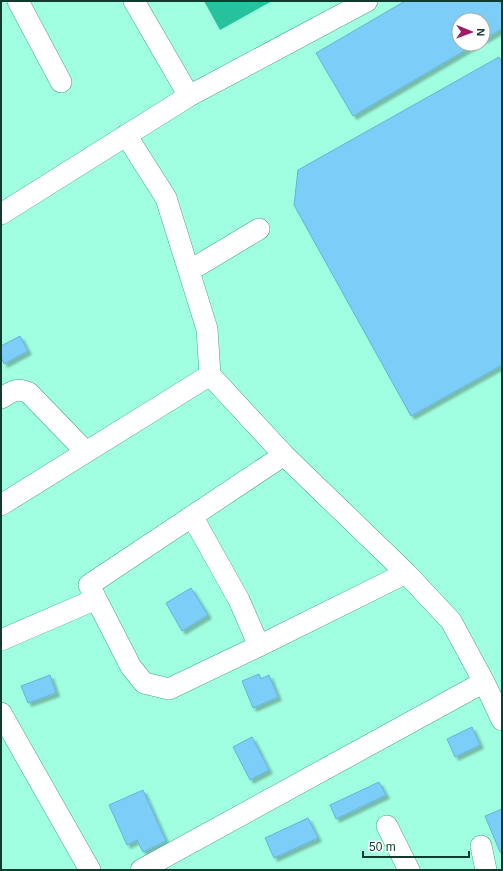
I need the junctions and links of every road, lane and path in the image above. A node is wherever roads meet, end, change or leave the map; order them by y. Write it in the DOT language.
graph roads {
  1 [pos="18,1"];
  2 [pos="134,1"];
  3 [pos="367,1"];
  4 [pos="61,82"];
  5 [pos="189,96"];
  6 [pos="126,135"];
  7 [pos="1,214"];
  8 [pos="259,229"];
  9 [pos="189,271"];
  10 [pos="210,375"];
  11 [pos="1,398"];
  12 [pos="86,452"];
  13 [pos="284,454"];
  14 [pos="1,505"];
  15 [pos="192,516"];
  16 [pos="406,573"];
  17 [pos="96,598"];
  18 [pos="1,640"];
  19 [pos="259,646"];
  20 [pos="484,682"];
  21 [pos="1,713"];
  22 [pos="502,720"];
  23 [pos="387,826"];
  24 [pos="481,846"];
  25 [pos="90,870"];
  26 [pos="141,870"];
  27 [pos="409,870"];
  28 [pos="486,870"];
  1 -- 4 [label="street"];
  2 -- 5 [label="street"];
  3 -- 5 [label="street"];
  5 -- 6 [label="street"];
  6 -- 7 [label="street"];
  6 -- 9 [label="street"];
  8 -- 9 [label="street"];
  9 -- 10 [label="street"];
  10 -- 12 [label="street"];
  10 -- 13 [label="street"];
  11 -- 12 [label="street"];
  12 -- 14 [label="street"];
  13 -- 15 [label="street"];
  13 -- 16 [label="street"];
  15 -- 17 [label="street"];
  15 -- 19 [label="street"];
  16 -- 19 [label="street"];
  16 -- 20 [label="street"];
  17 -- 18 [label="street"];
  17 -- 19 [label="street"];
  20 -- 22 [label="street"];
  20 -- 26 [label="street"];
  21 -- 25 [label="street"];
  23 -- 27 [label="street"];
  24 -- 28 [label="street"];
}
